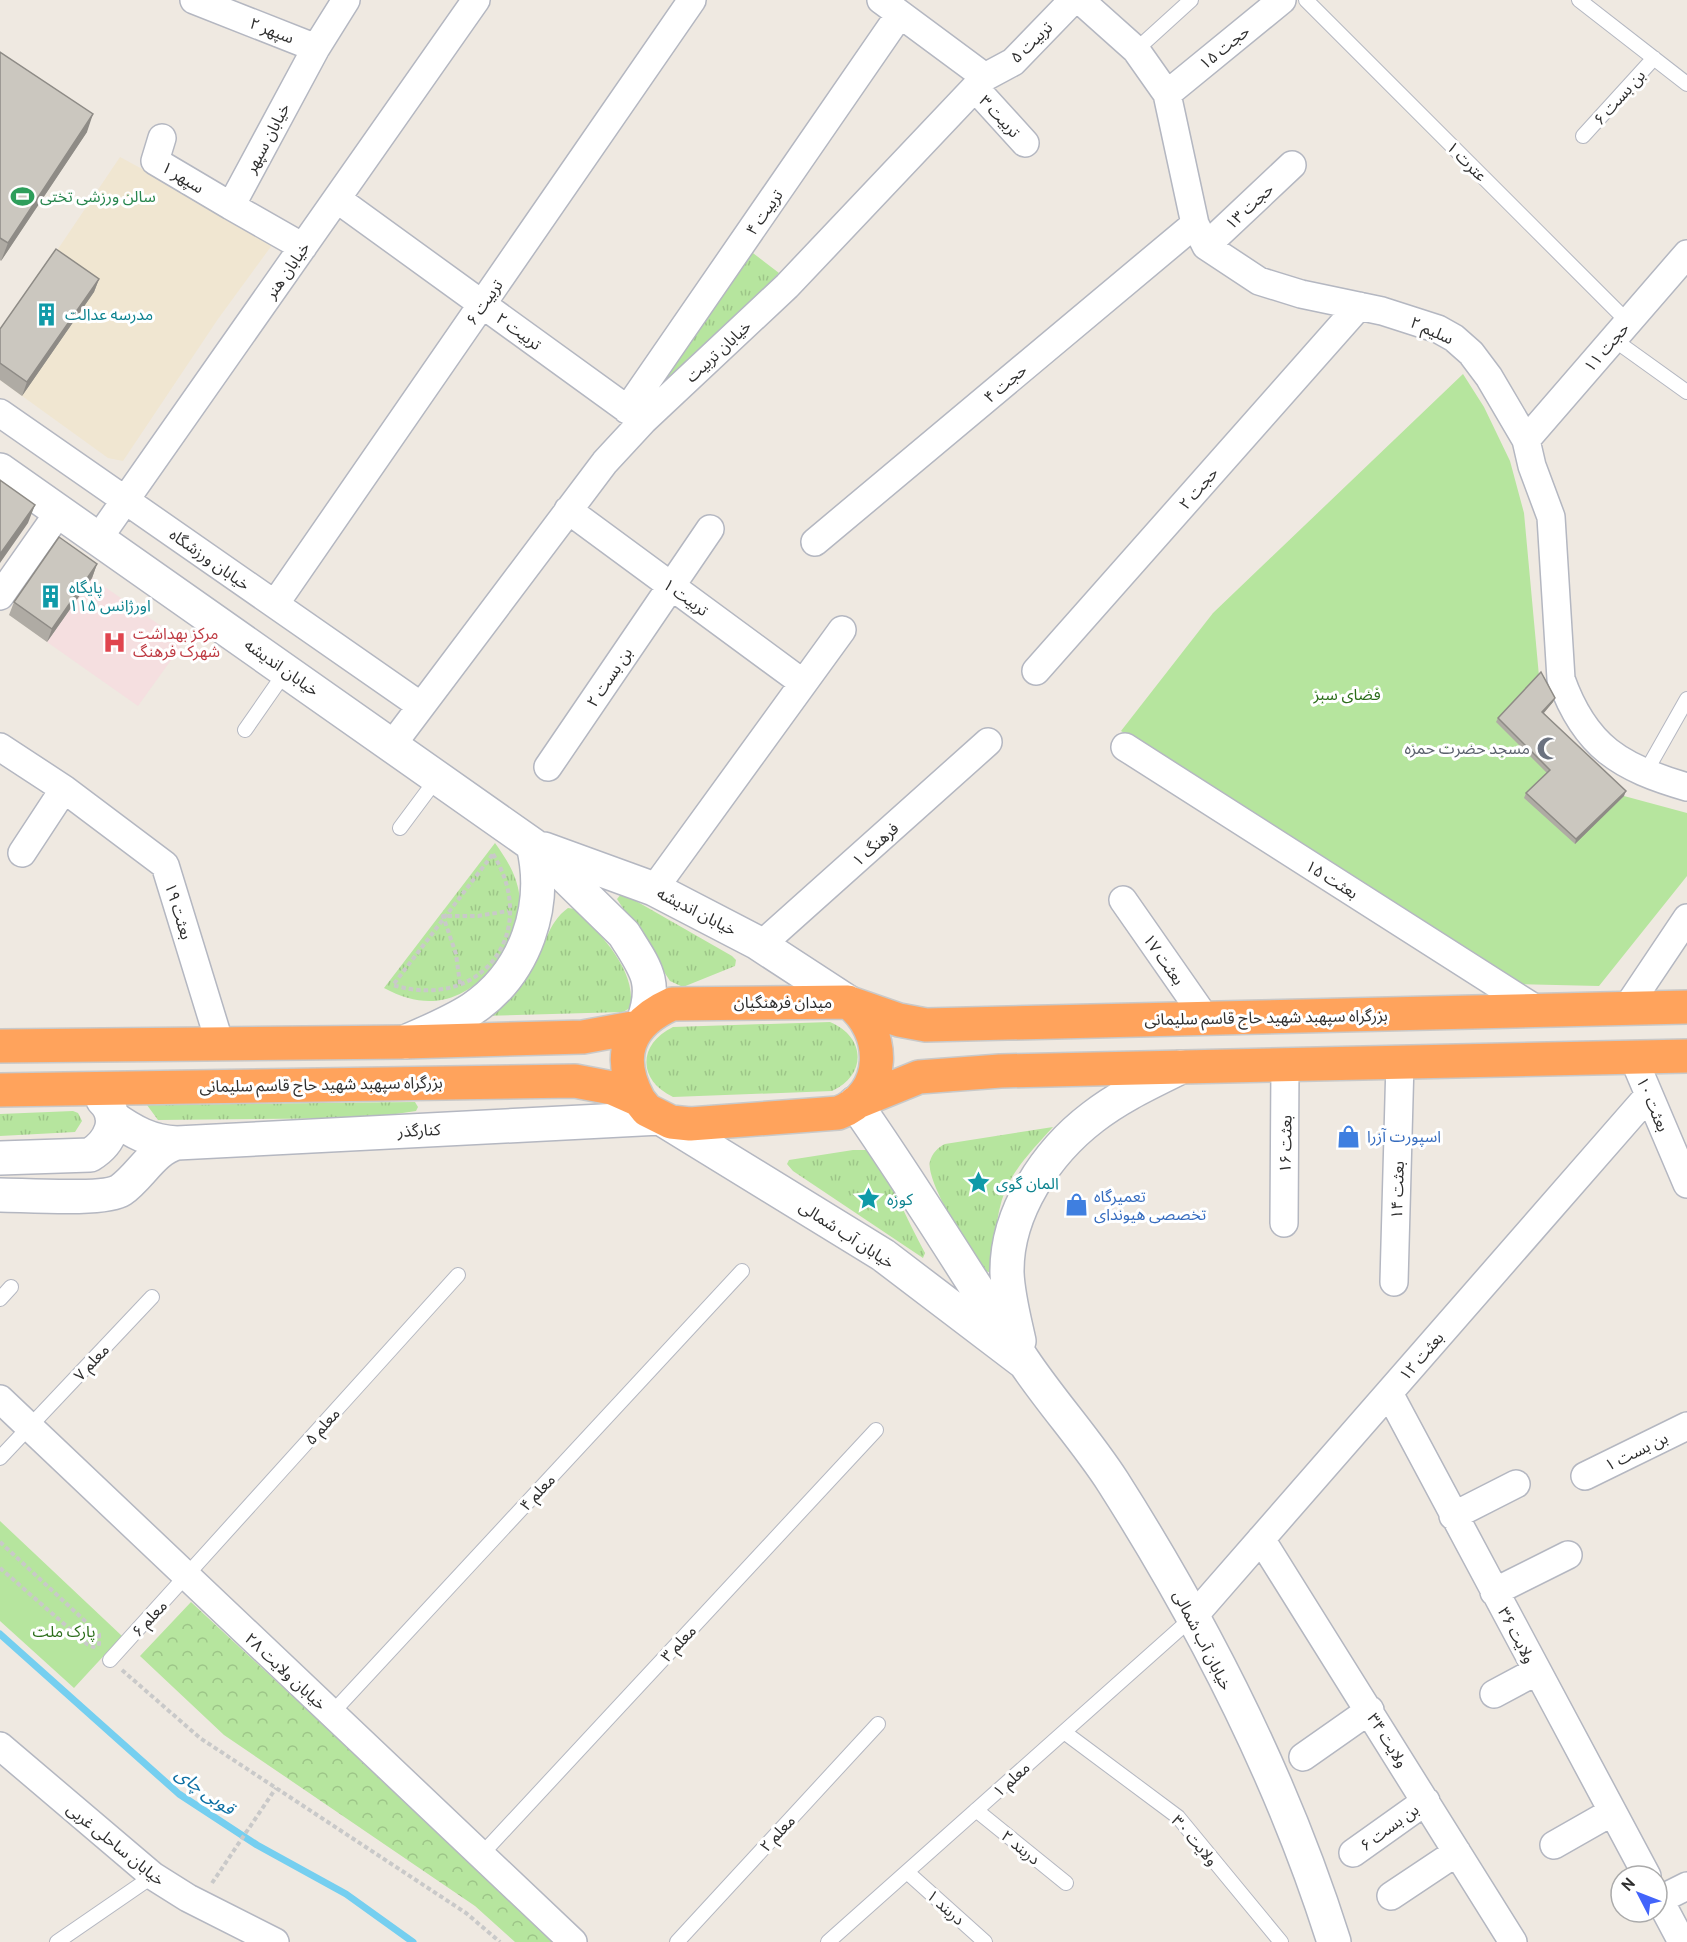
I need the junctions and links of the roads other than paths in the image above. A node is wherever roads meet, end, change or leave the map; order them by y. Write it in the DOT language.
graph roads {
  1 [pos="194,0"];
  2 [pos="346,0"];
  3 [pos="476,0"];
  4 [pos="692,0"];
  5 [pos="1073,0"];
  6 [pos="1080,0"];
  7 [pos="1191,0"];
  8 [pos="1282,0"];
  9 [pos="1305,0"];
  10 [pos="1579,0"];
  11 [pos="891,7"];
  12 [pos="316,48"];
  13 [pos="1136,50"];
  14 [pos="1654,58"];
  15 [pos="1686,81"];
  16 [pos="980,83"];
  17 [pos="1167,94"];
  18 [pos="1583,136"];
  19 [pos="162,138"];
  20 [pos="1025,143"];
  21 [pos="1292,165"];
  22 [pos="337,199"];
  23 [pos="231,206"];
  24 [pos="1201,235"];
  25 [pos="303,247"];
  26 [pos="1687,254"];
  27 [pos="482,304"];
  28 [pos="1359,306"];
  29 [pos="1621,330"];
  30 [pos="1687,392"];
  31 [pos="0,413"];
  32 [pos="635,416"];
  33 [pos="1526,440"];
  34 [pos="0,470"];
  35 [pos="126,500"];
  36 [pos="568,510"];
  37 [pos="59,512"];
  38 [pos="710,529"];
  39 [pos="98,539"];
  40 [pos="815,542"];
  41 [pos="671,586"];
  42 [pos="0,596"];
  43 [pos="275,604"];
  44 [pos="842,630"];
  45 [pos="286,670"];
  46 [pos="1036,671"];
  47 [pos="803,683"];
  48 [pos="1687,699"];
  49 [pos="421,706"];
  50 [pos="245,730"];
  51 [pos="988,742"];
  52 [pos="392,745"];
  53 [pos="0,747"];
  54 [pos="1125,747"];
  55 [pos="548,767"];
  56 [pos="1644,775"];
  57 [pos="438,777"];
  58 [pos="1687,787"];
  59 [pos="64,789"];
  60 [pos="400,828"];
  61 [pos="533,845"];
  62 [pos="22,853"];
  63 [pos="654,889"];
  64 [pos="1123,900"];
  65 [pos="1687,918"];
  66 [pos="761,945"];
  67 [pos="848,1002"];
  68 [pos="1687,1007"];
  69 [pos="1626,1009"];
  70 [pos="1539,1011"];
  71 [pos="1206,1019"];
  72 [pos="641,1025"];
  73 [pos="405,1042"];
  74 [pos="220,1044"];
  75 [pos="0,1046"];
  76 [pos="1687,1056"];
  77 [pos="1633,1057"];
  78 [pos="1400,1062"];
  79 [pos="1285,1065"];
  80 [pos="1181,1067"];
  81 [pos="80,1088"];
  82 [pos="0,1090"];
  83 [pos="1649,1095"];
  84 [pos="855,1103"];
  85 [pos="650,1109"];
  86 [pos="112,1117"];
  87 [pos="177,1143"];
  88 [pos="100,1149"];
  89 [pos="0,1158"];
  90 [pos="132,1181"];
  91 [pos="1687,1184"];
  92 [pos="0,1195"];
  93 [pos="1284,1223"];
  94 [pos="742,1271"];
  95 [pos="458,1275"];
  96 [pos="1394,1282"];
  97 [pos="11,1287"];
  98 [pos="152,1297"];
  99 [pos="0,1299"];
  100 [pos="1025,1363"];
  101 [pos="1389,1393"];
  102 [pos="0,1399"];
  103 [pos="1687,1426"];
  104 [pos="29,1427"];
  105 [pos="876,1431"];
  106 [pos="0,1458"];
  107 [pos="1585,1476"];
  108 [pos="1516,1484"];
  109 [pos="1454,1516"];
  110 [pos="1261,1539"];
  111 [pos="1568,1555"];
  112 [pos="187,1576"];
  113 [pos="1494,1592"];
  114 [pos="1193,1617"];
  115 [pos="110,1660"];
  116 [pos="1537,1671"];
  117 [pos="1494,1695"];
  118 [pos="1370,1710"];
  119 [pos="332,1713"];
  120 [pos="878,1724"];
  121 [pos="1064,1731"];
  122 [pos="1303,1757"];
  123 [pos="5,1759"];
  124 [pos="1426,1801"];
  125 [pos="976,1810"];
  126 [pos="1612,1812"];
  127 [pos="1554,1845"];
  128 [pos="1457,1852"];
  129 [pos="1353,1853"];
  130 [pos="481,1855"];
  131 [pos="1640,1864"];
  132 [pos="907,1872"];
  133 [pos="153,1876"];
  134 [pos="1066,1883"];
  135 [pos="1687,1886"];
  136 [pos="1669,1893"];
  137 [pos="1391,1896"];
  138 [pos="1669,1918"];
  139 [pos="57,1942"];
  140 [pos="275,1942"];
  141 [pos="573,1942"];
  142 [pos="677,1942"];
  143 [pos="828,1942"];
  144 [pos="985,1942"];
  145 [pos="1281,1942"];
  146 [pos="1334,1942"];
  147 [pos="1512,1942"];
  148 [pos="1682,1942"];
  1 -- 12 [label="street, سپهر ۲"];
  2 -- 12 [label="street, خیابان سپهر"];
  3 -- 22 [label="street, خیابان هنر"];
  4 -- 27 [label="street, تربیت ۶"];
  5 -- 16 [label="street, تربیت ۵"];
  6 -- 13 [label="street"];
  7 -- 13 [label="lane"];
  8 -- 17 [label="street, حجت ۱۵"];
  9 -- 29 [label="lane, عترت ۱"];
  10 -- 14 [label="lane"];
  11 -- 16 [label="street"];
  11 -- 32 [label="street, تربیت ۴"];
  12 -- 23 [label="street, خیابان سپهر"];
  13 -- 17 [label="street"];
  14 -- 15 [label="lane"];
  14 -- 18 [label="lane, بن بست ۶"];
  16 -- 20 [label="street, تربیت ۳"];
  16 -- 32 [label="street, خیابان تربیت"];
  17 -- 24 [label="street"];
  19 -- 23 [label="street, سپهر ۱"];
  21 -- 24 [label="street, حجت ۱۳"];
  22 -- 25 [label="street, خیابان هنر"];
  22 -- 27 [label="street, تربیت ۲"];
  23 -- 25 [label="street"];
  24 -- 28 [label="street, سلیم ۲"];
  24 -- 40 [label="street, حجت ۴"];
  25 -- 35 [label="street, خیابان هنر"];
  26 -- 29 [label="street, حجت ۱۱"];
  27 -- 32 [label="street, تربیت ۲"];
  27 -- 43 [label="street, تربیت ۶"];
  28 -- 33 [label="street, سلیم ۲"];
  28 -- 46 [label="street, حجت ۲"];
  29 -- 30 [label="lane, عترت ۱"];
  29 -- 33 [label="street, حجت ۱۱"];
  31 -- 35 [label="street, خیابان ورزشگاه"];
  32 -- 36 [label="street, خیابان تربیت"];
  33 -- 56 [label="street, سلیم ۲"];
  34 -- 37 [label="main road, خیابان اندیشه"];
  35 -- 39 [label="street, خیابان هنر"];
  35 -- 43 [label="street, خیابان ورزشگاه"];
  36 -- 41 [label="street, تربیت ۱"];
  36 -- 49 [label="street, خیابان تربیت"];
  37 -- 39 [label="main road, خیابان اندیشه"];
  37 -- 42 [label="street"];
  38 -- 41 [label="street"];
  39 -- 45 [label="main road, خیابان اندیشه"];
  41 -- 47 [label="street, تربیت ۱"];
  41 -- 55 [label="street, بن بست ۲"];
  43 -- 49 [label="street, خیابان ورزشگاه"];
  44 -- 47 [label="street"];
  45 -- 50 [label="lane"];
  45 -- 52 [label="main road, خیابان اندیشه"];
  47 -- 63 [label="street"];
  48 -- 56 [label="lane"];
  49 -- 52 [label="street, خیابان تربیت"];
  51 -- 66 [label="street, فرهنگ ۱"];
  52 -- 57 [label="main road, خیابان اندیشه"];
  53 -- 59 [label="street"];
  54 -- 70 [label="street, بعثت ۱۵"];
  56 -- 58 [label="street, سلیم ۲"];
  57 -- 60 [label="lane"];
  57 -- 61 [label="main road, خیابان اندیشه"];
  59 -- 62 [label="street"];
  59 -- 74 [label="street, بعثت ۱۹"];
  61 -- 63 [label="main road, خیابان اندیشه"];
  61 -- 72 [label="main road, خیابان اندیشه"];
  61 -- 73 [label="main road"];
  63 -- 66 [label="main road, خیابان اندیشه"];
  64 -- 71 [label="street, بعثت ۱۷"];
  65 -- 69 [label="street"];
  66 -- 67 [label="main road, خیابان اندیشه"];
  67 -- 71 [label="highway, بزرگراه سپهبد شهید حاج قاسم سلیمانی"];
  67 -- 72 [label="highway, میدان فرهنگیان"];
  67 -- 84 [label="highway, میدان فرهنگیان"];
  68 -- 69 [label="highway, بزرگراه سپهبد شهید حاج قاسم سلیمانی"];
  69 -- 70 [label="highway, بزرگراه سپهبد شهید حاج قاسم سلیمانی"];
  70 -- 71 [label="highway, بزرگراه سپهبد شهید حاج قاسم سلیمانی"];
  72 -- 73 [label="highway"];
  72 -- 85 [label="highway"];
  73 -- 74 [label="highway"];
  74 -- 75 [label="highway"];
  76 -- 77 [label="highway"];
  77 -- 78 [label="highway"];
  77 -- 83 [label="street, بعثت ۱۰"];
  78 -- 79 [label="highway"];
  78 -- 96 [label="street, بعثت ۱۴"];
  79 -- 80 [label="highway"];
  79 -- 93 [label="street, بعثت ۱۶"];
  80 -- 84 [label="highway"];
  80 -- 100 [label="main road"];
  81 -- 82 [label="highway, بزرگراه سپهبد شهید حاج قاسم سلیمانی"];
  81 -- 85 [label="highway, بزرگراه سپهبد شهید حاج قاسم سلیمانی"];
  81 -- 86 [label="main road, کنارگذر"];
  83 -- 91 [label="street, بعثت ۱۰"];
  83 -- 101 [label="street, بعثت ۱۲"];
  84 -- 85 [label="highway"];
  84 -- 100 [label="main road, خیابان آب شمالی"];
  85 -- 87 [label="main road, کنارگذر"];
  85 -- 100 [label="main road, خیابان آب شمالی"];
  86 -- 87 [label="main road, کنارگذر"];
  86 -- 88 [label="main road"];
  87 -- 90 [label="main road"];
  88 -- 89 [label="main road"];
  88 -- 90 [label="main road"];
  90 -- 92 [label="main road"];
  94 -- 119 [label="lane, معلم ۴"];
  95 -- 112 [label="lane, معلم ۵"];
  97 -- 99 [label="lane"];
  98 -- 104 [label="lane, معلم ۷"];
  100 -- 114 [label="main road, خیابان آب شمالی"];
  101 -- 109 [label="street, ولایت ۳۶"];
  101 -- 110 [label="street, بعثت ۱۲"];
  102 -- 104 [label="street, خیابان ولایت ۲۸"];
  103 -- 107 [label="street, بن بست ۱"];
  104 -- 106 [label="lane, معلم ۷"];
  104 -- 112 [label="street, خیابان ولایت ۲۸"];
  105 -- 130 [label="lane, معلم ۳"];
  108 -- 109 [label="street"];
  109 -- 113 [label="street, ولایت ۳۶"];
  110 -- 114 [label="street, بعثت ۱۲"];
  110 -- 118 [label="street, ولایت ۳۴"];
  111 -- 113 [label="street"];
  112 -- 115 [label="lane, معلم ۶"];
  112 -- 119 [label="street, خیابان ولایت ۲۸"];
  113 -- 116 [label="street, ولایت ۳۶"];
  114 -- 121 [label="lane, معلم ۱"];
  114 -- 146 [label="main road, خیابان آب شمالی"];
  116 -- 117 [label="street"];
  116 -- 126 [label="street, ولایت ۳۶"];
  118 -- 122 [label="street"];
  118 -- 124 [label="street, ولایت ۳۴"];
  119 -- 130 [label="street, خیابان ولایت ۲۸"];
  120 -- 142 [label="lane, معلم ۲"];
  121 -- 125 [label="lane, معلم ۱"];
  121 -- 145 [label="lane, ولایت ۳۰"];
  123 -- 133 [label="street, خیابان ساحلی غربی"];
  124 -- 128 [label="street, ولایت ۳۴"];
  124 -- 129 [label="street, بن بست ۶"];
  125 -- 132 [label="lane, معلم ۱"];
  125 -- 134 [label="lane, دربند ۲"];
  126 -- 127 [label="street"];
  126 -- 131 [label="street, ولایت ۳۶"];
  128 -- 137 [label="street"];
  128 -- 147 [label="street, ولایت ۳۴"];
  130 -- 141 [label="street, خیابان ولایت ۲۸"];
  132 -- 143 [label="lane, معلم ۱"];
  132 -- 144 [label="lane, دربند ۱"];
  133 -- 139 [label="lane"];
  133 -- 140 [label="street, خیابان ساحلی غربی"];
  135 -- 136 [label="street"];
  138 -- 148 [label="street"];
}
